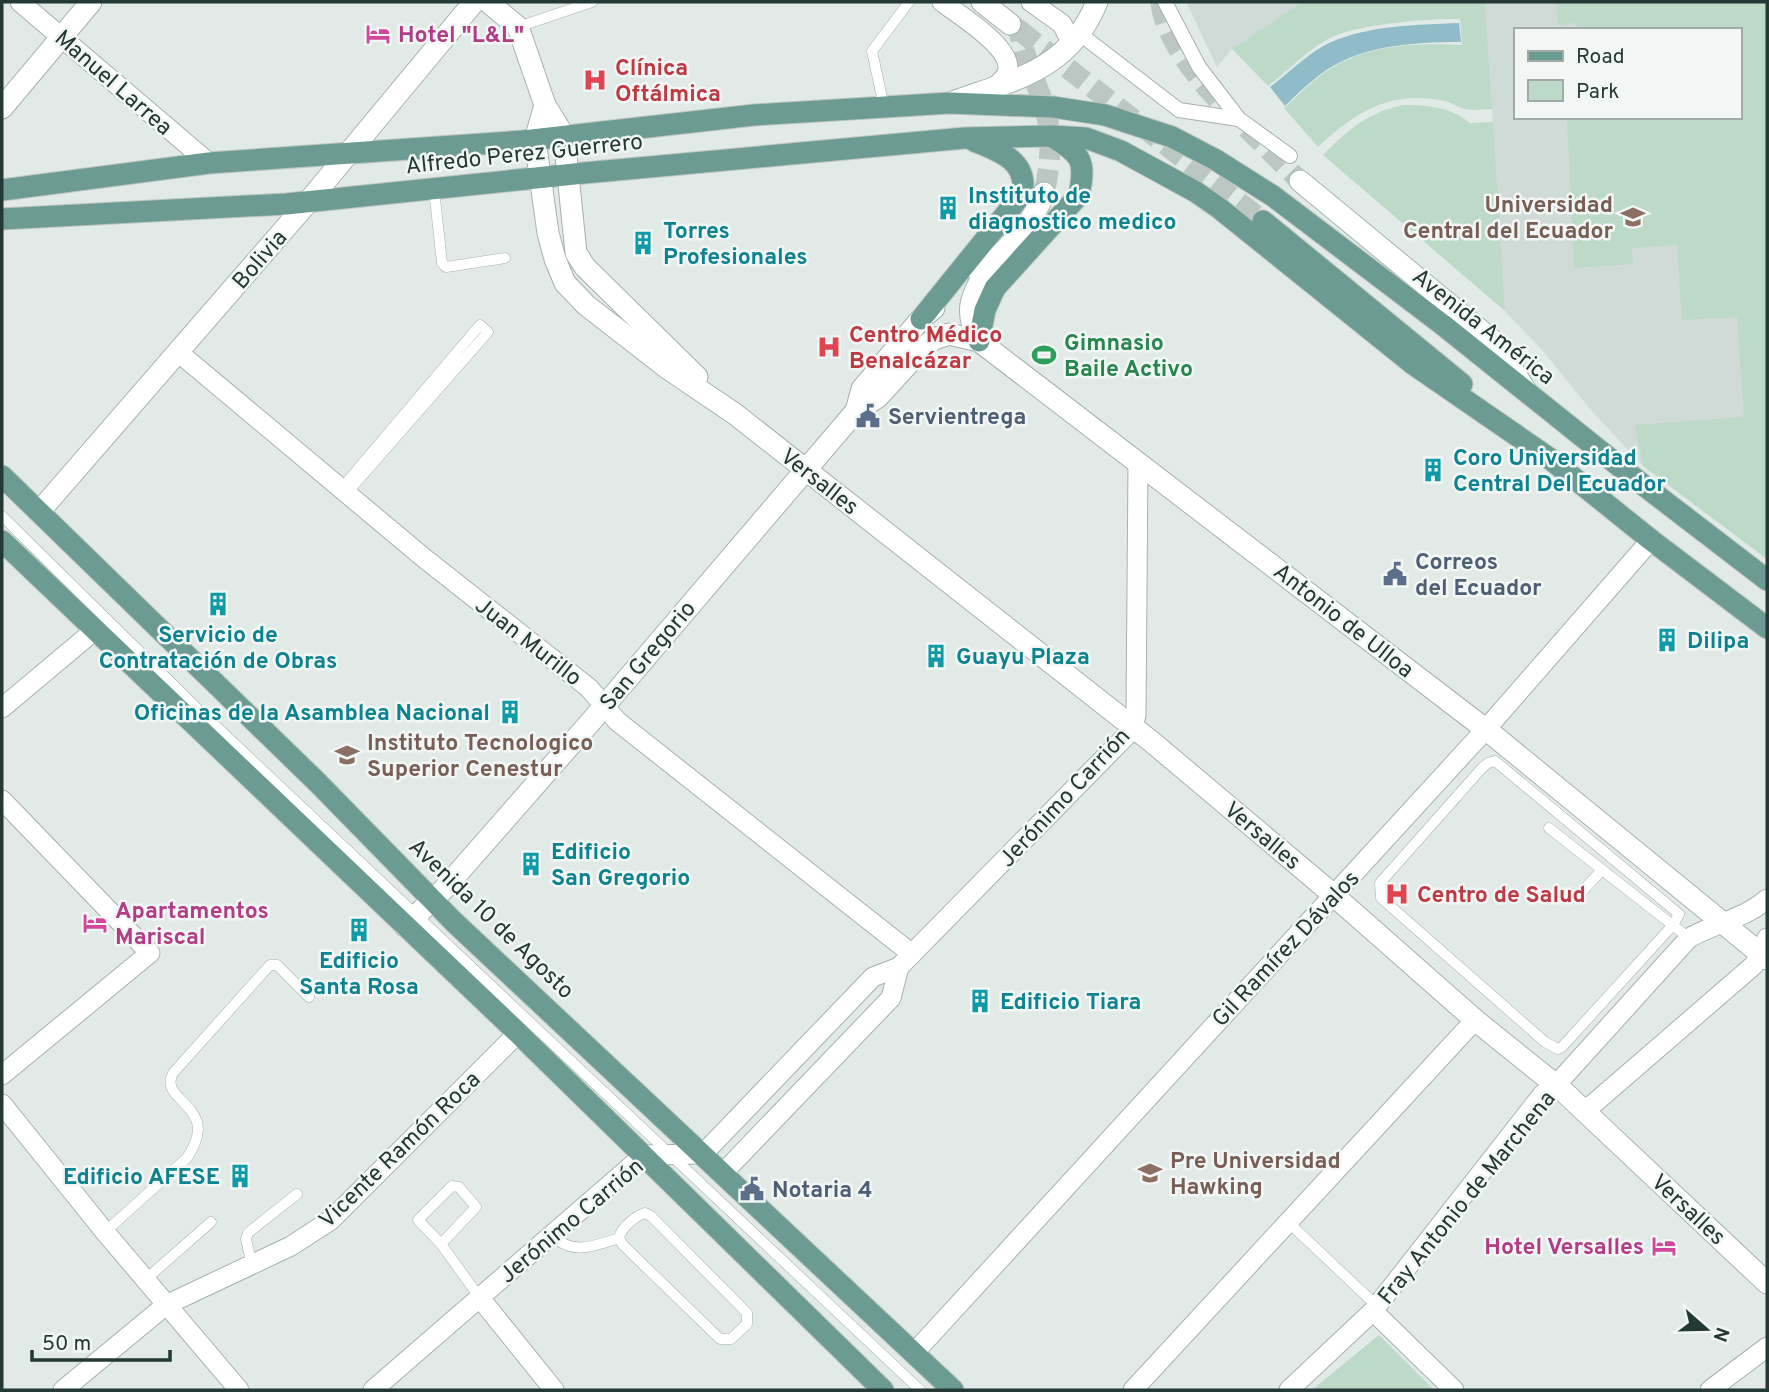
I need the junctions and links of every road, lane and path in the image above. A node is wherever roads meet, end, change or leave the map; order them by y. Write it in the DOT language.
graph roads {
  1 [pos="20,2"];
  2 [pos="91,2"];
  3 [pos="474,2"];
  4 [pos="488,2"];
  5 [pos="592,2"];
  6 [pos="909,2"];
  7 [pos="942,2"];
  8 [pos="982,2"];
  9 [pos="1031,2"];
  10 [pos="1097,2"];
  11 [pos="1165,2"];
  12 [pos="1010,24"];
  13 [pos="518,27"];
  14 [pos="62,37"];
  15 [pos="1076,39"];
  16 [pos="996,86"];
  17 [pos="950,103"];
  18 [pos="545,105"];
  19 [pos="884,107"];
  20 [pos="2,108"];
  21 [pos="1239,119"];
  22 [pos="1051,135"];
  23 [pos="564,136"];
  24 [pos="965,138"];
  25 [pos="535,140"];
  26 [pos="348,155"];
  27 [pos="1290,156"];
  28 [pos="209,163"];
  29 [pos="567,175"];
  30 [pos="539,178"];
  31 [pos="2,179"];
  32 [pos="1300,181"];
  33 [pos="26,186"];
  34 [pos="434,189"];
  35 [pos="2,190"];
  36 [pos="1044,193"];
  37 [pos="308,202"];
  38 [pos="40,217"];
  39 [pos="2,219"];
  40 [pos="1263,221"];
  41 [pos="2,231"];
  42 [pos="505,258"];
  43 [pos="989,265"];
  44 [pos="921,319"];
  45 [pos="484,328"];
  46 [pos="979,341"];
  47 [pos="178,352"];
  48 [pos="1527,393"];
  49 [pos="856,411"];
  50 [pos="735,414"];
  51 [pos="1549,458"];
  52 [pos="1138,462"];
  53 [pos="805,470"];
  54 [pos="2,477"];
  55 [pos="344,491"];
  56 [pos="39,512"];
  57 [pos="2,516"];
  58 [pos="1651,540"];
  59 [pos="2,541"];
  60 [pos="1767,580"];
  61 [pos="1767,628"];
  62 [pos="96,630"];
  63 [pos="604,706"];
  64 [pos="2,708"];
  65 [pos="1133,727"];
  66 [pos="1486,729"];
  67 [pos="2,800"];
  68 [pos="1549,828"];
  69 [pos="1601,871"];
  70 [pos="1334,895"];
  71 [pos="1576,898"];
  72 [pos="1767,899"];
  73 [pos="433,900"];
  74 [pos="411,921"];
  75 [pos="1725,924"];
  76 [pos="1673,925"];
  77 [pos="1689,938"];
  78 [pos="1765,950"];
  79 [pos="906,960"];
  80 [pos="309,997"];
  81 [pos="1475,1020"];
  82 [pos="518,1032"];
  83 [pos="2,1074"];
  84 [pos="1556,1086"];
  85 [pos="2,1104"];
  86 [pos="1584,1112"];
  87 [pos="703,1154"];
  88 [pos="644,1155"];
  89 [pos="670,1155"];
  90 [pos="723,1173"];
  91 [pos="297,1194"];
  92 [pos="1288,1222"];
  93 [pos="211,1223"];
  94 [pos="105,1232"];
  95 [pos="552,1234"];
  96 [pos="620,1238"];
  97 [pos="441,1244"];
  98 [pos="252,1266"];
  99 [pos="145,1280"];
  100 [pos="1767,1283"];
  101 [pos="480,1298"];
  102 [pos="166,1305"];
  103 [pos="1375,1309"];
  104 [pos="1767,1347"];
  105 [pos="914,1353"];
  106 [pos="63,1390"];
  107 [pos="239,1390"];
  108 [pos="373,1390"];
  109 [pos="554,1390"];
  110 [pos="883,1390"];
  111 [pos="920,1390"];
  112 [pos="954,1390"];
  113 [pos="1133,1390"];
  114 [pos="1289,1390"];
  115 [pos="1454,1390"];
  116 [pos="1710,1390"];
  1 -- 14 [label="street, Manuel Larrea"];
  2 -- 14 [label="street"];
  3 -- 26 [label="street, Bolivia"];
  4 -- 13 [label="street"];
  5 -- 13 [label="lane"];
  6 -- 19 [label="lane"];
  7 -- 16 [label="street"];
  8 -- 12 [label="street"];
  9 -- 15 [label="street"];
  10 -- 15 [label="street"];
  11 -- 21 [label="street"];
  13 -- 18 [label="street, Versalles"];
  14 -- 20 [label="street"];
  14 -- 28 [label="street, Manuel Larrea"];
  15 -- 16 [label="street"];
  15 -- 21 [label="street"];
  16 -- 17 [label="street"];
  17 -- 19 [label="main road, Alfredo Perez Guerrero"];
  17 -- 48 [label="main road, Avenida América"];
  18 -- 23 [label="street, Versalles"];
  18 -- 25 [label="street, Versalles"];
  19 -- 23 [label="main road, Alfredo Perez Guerrero"];
  21 -- 27 [label="street"];
  22 -- 24 [label="main road, Alfredo Perez Guerrero"];
  22 -- 46 [label="main road"];
  22 -- 51 [label="main road"];
  23 -- 25 [label="main road, Alfredo Perez Guerrero"];
  23 -- 29 [label="street, Versalles"];
  24 -- 29 [label="main road, Alfredo Perez Guerrero"];
  24 -- 44 [label="main road"];
  25 -- 26 [label="main road, Alfredo Perez Guerrero"];
  25 -- 30 [label="street, Versalles"];
  26 -- 28 [label="main road, Alfredo Perez Guerrero"];
  26 -- 37 [label="street, Bolivia"];
  28 -- 33 [label="main road, Alfredo Perez Guerrero"];
  29 -- 30 [label="main road, Alfredo Perez Guerrero"];
  29 -- 50 [label="street, Versalles"];
  30 -- 34 [label="main road, Alfredo Perez Guerrero"];
  30 -- 50 [label="street, Versalles"];
  31 -- 33 [label="street"];
  32 -- 48 [label="street"];
  33 -- 35 [label="main road, Alfredo Perez Guerrero"];
  34 -- 37 [label="main road, Alfredo Perez Guerrero"];
  34 -- 42 [label="lane"];
  36 -- 43 [label="street, San Gregorio"];
  37 -- 38 [label="main road, Alfredo Perez Guerrero"];
  37 -- 47 [label="street, Bolivia"];
  38 -- 39 [label="main road, Alfredo Perez Guerrero"];
  38 -- 41 [label="main road"];
  40 -- 51 [label="main road"];
  43 -- 44 [label="street, San Gregorio"];
  43 -- 46 [label="street"];
  44 -- 49 [label="street, San Gregorio"];
  45 -- 55 [label="lane"];
  46 -- 49 [label="street, San Gregorio"];
  46 -- 52 [label="street, Antonio de Ulloa"];
  47 -- 55 [label="street, Juan Murillo"];
  47 -- 56 [label="street, Bolivia"];
  48 -- 60 [label="main road, Avenida América"];
  49 -- 53 [label="street, San Gregorio"];
  50 -- 53 [label="street, Versalles"];
  51 -- 58 [label="main road"];
  52 -- 65 [label="street, Jerónimo Carrión"];
  52 -- 66 [label="street, Antonio de Ulloa"];
  53 -- 63 [label="street, San Gregorio"];
  53 -- 65 [label="street, Versalles"];
  54 -- 56 [label="main road, Avenida 10 de Agosto"];
  55 -- 63 [label="street, Juan Murillo"];
  56 -- 73 [label="main road, Avenida 10 de Agosto"];
  57 -- 74 [label="lane"];
  58 -- 61 [label="main road"];
  58 -- 66 [label="street, Gil Ramírez Dávalos"];
  59 -- 62 [label="main road"];
  62 -- 64 [label="street"];
  62 -- 74 [label="main road"];
  63 -- 73 [label="street, San Gregorio"];
  63 -- 79 [label="street, Juan Murillo"];
  65 -- 70 [label="street, Versalles"];
  65 -- 79 [label="street, Jerónimo Carrión"];
  66 -- 70 [label="street, Gil Ramírez Dávalos"];
  66 -- 75 [label="street, Antonio de Ulloa"];
  67 -- 83 [label="street"];
  68 -- 69 [label="lane"];
  69 -- 71 [label="lane"];
  69 -- 76 [label="lane"];
  70 -- 81 [label="street, Versalles"];
  70 -- 105 [label="street, Gil Ramírez Dávalos"];
  72 -- 75 [label="street, Fray Antonio de Marchena"];
  73 -- 74 [label="street, San Gregorio"];
  73 -- 87 [label="main road, Avenida 10 de Agosto"];
  74 -- 82 [label="main road"];
  74 -- 89 [label="lane"];
  75 -- 77 [label="street, Fray Antonio de Marchena"];
  75 -- 78 [label="street, Antonio de Ulloa"];
  76 -- 76 [label="lane"];
  76 -- 77 [label="lane"];
  77 -- 84 [label="street, Fray Antonio de Marchena"];
  78 -- 86 [label="street, Fray Antonio de Marchena"];
  79 -- 87 [label="street, Jerónimo Carrión"];
  79 -- 90 [label="street, Jerónimo Carrión"];
  80 -- 94 [label="lane"];
  81 -- 84 [label="street, Versalles"];
  81 -- 92 [label="street"];
  82 -- 88 [label="main road"];
  82 -- 98 [label="street, Vicente Ramón Roca"];
  84 -- 86 [label="street, Versalles"];
  84 -- 103 [label="street, Fray Antonio de Marchena"];
  85 -- 94 [label="street"];
  86 -- 100 [label="street, Versalles"];
  87 -- 89 [label="street, Jerónimo Carrión"];
  87 -- 90 [label="main road, Avenida 10 de Agosto"];
  88 -- 89 [label="street, Jerónimo Carrión"];
  88 -- 95 [label="street, Jerónimo Carrión"];
  88 -- 110 [label="main road"];
  89 -- 111 [label="lane"];
  90 -- 105 [label="main road, Avenida 10 de Agosto"];
  91 -- 98 [label="lane"];
  92 -- 103 [label="lane"];
  92 -- 113 [label="street"];
  93 -- 99 [label="lane"];
  94 -- 99 [label="street"];
  95 -- 96 [label="lane"];
  95 -- 101 [label="street, Jerónimo Carrión"];
  96 -- 96 [label="lane"];
  97 -- 97 [label="lane"];
  97 -- 101 [label="lane"];
  98 -- 102 [label="street, Vicente Ramón Roca"];
  99 -- 102 [label="street"];
  101 -- 108 [label="street, Jerónimo Carrión"];
  101 -- 109 [label="street"];
  102 -- 106 [label="street, Vicente Ramón Roca"];
  102 -- 107 [label="street"];
  103 -- 114 [label="street, Fray Antonio de Marchena"];
  103 -- 115 [label="street"];
  104 -- 116 [label="street"];
  105 -- 112 [label="main road, Avenida 10 de Agosto"];
}
